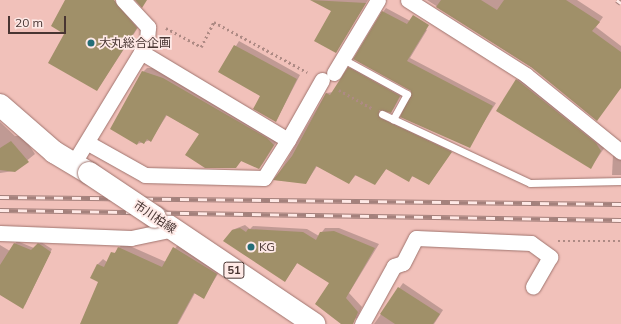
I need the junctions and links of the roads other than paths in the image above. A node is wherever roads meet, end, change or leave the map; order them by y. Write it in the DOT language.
graph roads {
  1 [pos="123,0"];
  2 [pos="378,0"];
  3 [pos="408,0"];
  4 [pos="141,52"];
  5 [pos="343,58"];
  6 [pos="0,105"];
  7 [pos="382,114"];
  8 [pos="393,119"];
  9 [pos="288,140"];
  10 [pos="88,143"];
  11 [pos="621,152"];
  12 [pos="81,168"];
  13 [pos="621,181"];
  14 [pos="174,229"];
  15 [pos="0,233"];
  16 [pos="533,286"];
  17 [pos="314,324"];
  18 [pos="362,324"];
  1 -- 4 [label="street"];
  2 -- 5 [label="street"];
  3 -- 11 [label="street"];
  4 -- 9 [label="street"];
  4 -- 10 [label="street"];
  5 -- 8 [label="lane"];
  5 -- 9 [label="street"];
  6 -- 12 [label="main road, 市川柏線 / 51"];
  7 -- 8 [label="lane"];
  8 -- 13 [label="lane"];
  9 -- 10 [label="street"];
  10 -- 12 [label="street"];
  12 -- 14 [label="main road, 市川柏線 / 51, bridge"];
  14 -- 15 [label="street"];
  14 -- 17 [label="main road, 市川柏線 / 51"];
  16 -- 18 [label="street"];
}
